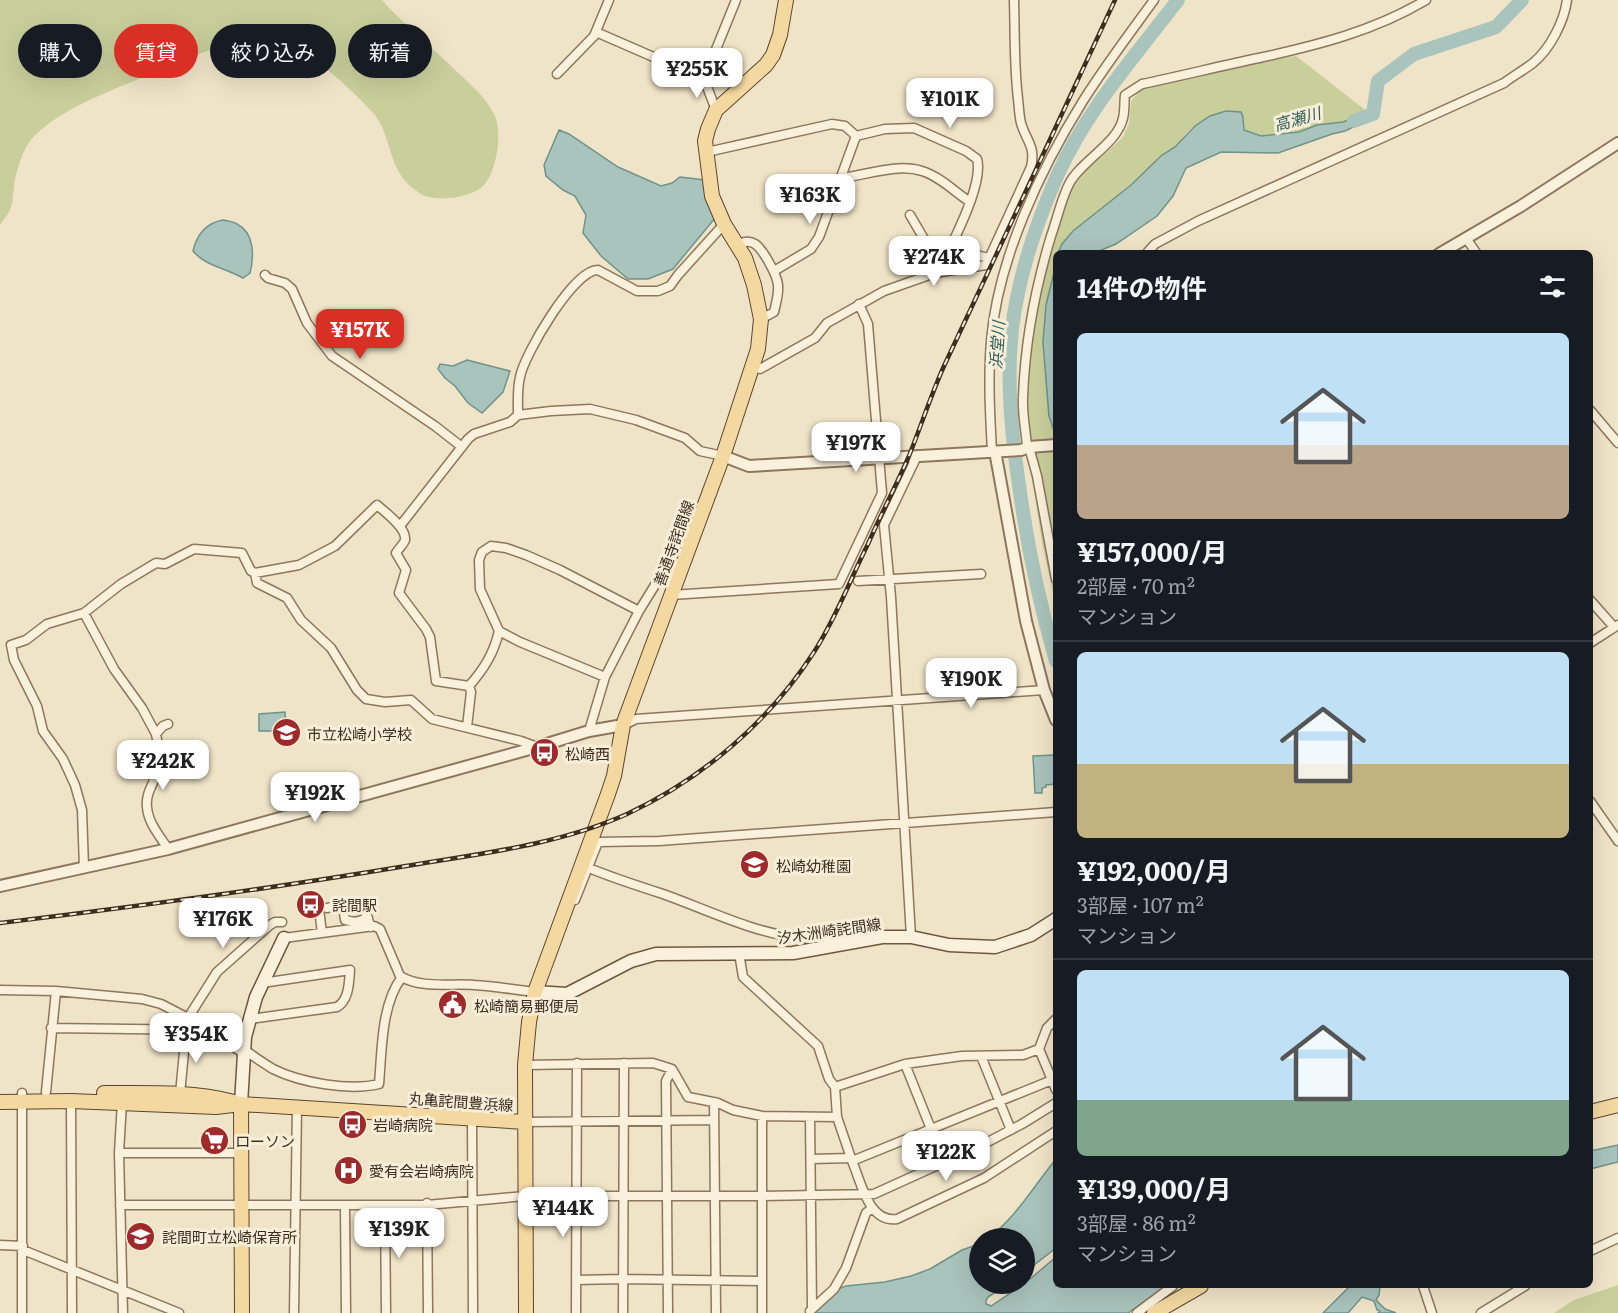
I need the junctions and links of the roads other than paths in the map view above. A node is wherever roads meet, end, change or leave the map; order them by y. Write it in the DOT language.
graph roads {
  1 [pos="609,0"];
  2 [pos="736,0"];
  3 [pos="786,0"];
  4 [pos="1014,0"];
  5 [pos="1154,0"];
  6 [pos="1426,0"];
  7 [pos="1567,0"];
  8 [pos="596,32"];
  9 [pos="557,74"];
  10 [pos="704,79"];
  11 [pos="716,110"];
  12 [pos="856,136"];
  13 [pos="1618,143"];
  14 [pos="707,152"];
  15 [pos="842,178"];
  16 [pos="970,202"];
  17 [pos="910,215"];
  18 [pos="724,224"];
  19 [pos="1466,238"];
  20 [pos="737,244"];
  21 [pos="952,244"];
  22 [pos="1150,250"];
  23 [pos="1446,250"];
  24 [pos="1474,250"];
  25 [pos="989,258"];
  26 [pos="774,271"];
  27 [pos="265,275"];
  28 [pos="859,304"];
  29 [pos="761,319"];
  30 [pos="753,366"];
  31 [pos="1593,414"];
  32 [pos="518,415"];
  33 [pos="1618,443"];
  34 [pos="1053,445"];
  35 [pos="462,447"];
  36 [pos="1028,447"];
  37 [pos="994,451"];
  38 [pos="723,456"];
  39 [pos="916,456"];
  40 [pos="879,458"];
  41 [pos="400,526"];
  42 [pos="683,561"];
  43 [pos="1053,563"];
  44 [pos="255,573"];
  45 [pos="981,574"];
  46 [pos="888,580"];
  47 [pos="858,581"];
  48 [pos="671,595"];
  49 [pos="1593,603"];
  50 [pos="639,611"];
  51 [pos="84,613"];
  52 [pos="1616,626"];
  53 [pos="499,631"];
  54 [pos="1593,641"];
  55 [pos="605,677"];
  56 [pos="469,686"];
  57 [pos="1044,690"];
  58 [pos="897,702"];
  59 [pos="1053,712"];
  60 [pos="168,724"];
  61 [pos="623,725"];
  62 [pos="467,727"];
  63 [pos="589,731"];
  64 [pos="156,734"];
  65 [pos="537,747"];
  66 [pos="1593,805"];
  67 [pos="1053,812"];
  68 [pos="1600,815"];
  69 [pos="1593,818"];
  70 [pos="904,823"];
  71 [pos="1618,841"];
  72 [pos="168,849"];
  73 [pos="84,868"];
  74 [pos="589,868"];
  75 [pos="0,886"];
  76 [pos="343,905"];
  77 [pos="1053,921"];
  78 [pos="282,922"];
  79 [pos="560,922"];
  80 [pos="370,923"];
  81 [pos="322,933"];
  82 [pos="911,937"];
  83 [pos="284,938"];
  84 [pos="856,941"];
  85 [pos="739,953"];
  86 [pos="402,977"];
  87 [pos="262,983"];
  88 [pos="0,990"];
  89 [pos="56,991"];
  90 [pos="535,992"];
  91 [pos="188,1018"];
  92 [pos="250,1019"];
  93 [pos="1053,1022"];
  94 [pos="51,1028"];
  95 [pos="209,1030"];
  96 [pos="186,1031"];
  97 [pos="1039,1049"];
  98 [pos="243,1053"];
  99 [pos="981,1056"];
  100 [pos="577,1064"];
  101 [pos="624,1064"];
  102 [pos="905,1064"];
  103 [pos="525,1065"];
  104 [pos="672,1068"];
  105 [pos="1052,1080"];
  106 [pos="835,1087"];
  107 [pos="46,1092"];
  108 [pos="0,1093"];
  109 [pos="180,1094"];
  110 [pos="22,1097"];
  111 [pos="71,1101"];
  112 [pos="0,1102"];
  113 [pos="122,1102"];
  114 [pos="714,1102"];
  115 [pos="999,1102"];
  116 [pos="241,1104"];
  117 [pos="1053,1105"];
  118 [pos="1618,1105"];
  119 [pos="297,1107"];
  120 [pos="1593,1111"];
  121 [pos="762,1116"];
  122 [pos="810,1117"];
  123 [pos="837,1117"];
  124 [pos="472,1118"];
  125 [pos="714,1120"];
  126 [pos="577,1121"];
  127 [pos="668,1121"];
  128 [pos="525,1122"];
  129 [pos="623,1122"];
  130 [pos="931,1129"];
  131 [pos="1011,1130"];
  132 [pos="1053,1133"];
  133 [pos="119,1153"];
  134 [pos="241,1153"];
  135 [pos="811,1160"];
  136 [pos="851,1160"];
  137 [pos="945,1164"];
  138 [pos="811,1194"];
  139 [pos="865,1194"];
  140 [pos="576,1195"];
  141 [pos="525,1196"];
  142 [pos="622,1196"];
  143 [pos="668,1196"];
  144 [pos="715,1196"];
  145 [pos="762,1196"];
  146 [pos="472,1202"];
  147 [pos="242,1204"];
  148 [pos="427,1204"];
  149 [pos="120,1205"];
  150 [pos="295,1205"];
  151 [pos="385,1205"];
  152 [pos="345,1206"];
  153 [pos="872,1208"];
  154 [pos="1618,1238"];
  155 [pos="0,1245"];
  156 [pos="23,1248"];
  157 [pos="1593,1250"];
  158 [pos="72,1270"];
  159 [pos="622,1279"];
  160 [pos="576,1280"];
  161 [pos="667,1280"];
  162 [pos="716,1281"];
  163 [pos="762,1281"];
  164 [pos="1170,1288"];
  165 [pos="1199,1288"];
  166 [pos="1424,1288"];
  167 [pos="1522,1288"];
  168 [pos="123,1291"];
  169 [pos="1431,1309"];
  170 [pos="810,1311"];
  171 [pos="1159,1312"];
  172 [pos="22,1313"];
  173 [pos="72,1313"];
  174 [pos="123,1313"];
  175 [pos="179,1313"];
  176 [pos="242,1313"];
  177 [pos="294,1313"];
  178 [pos="346,1313"];
  179 [pos="387,1313"];
  180 [pos="428,1313"];
  181 [pos="473,1313"];
  182 [pos="526,1313"];
  183 [pos="576,1313"];
  184 [pos="622,1313"];
  185 [pos="668,1313"];
  186 [pos="716,1313"];
  187 [pos="762,1313"];
  188 [pos="1137,1313"];
  189 [pos="1481,1313"];
  1 -- 8 [label="street"];
  2 -- 10 [label="street"];
  3 -- 11 [label="main road, 善通寺詫間線"];
  4 -- 25 [label="street"];
  5 -- 37 [label="street"];
  6 -- 36 [label="street"];
  7 -- 22 [label="street"];
  8 -- 9 [label="street"];
  8 -- 10 [label="street"];
  10 -- 11 [label="street"];
  11 -- 14 [label="main road, 善通寺詫間線"];
  12 -- 14 [label="street"];
  12 -- 15 [label="street"];
  12 -- 16 [label="street"];
  13 -- 19 [label="street"];
  14 -- 18 [label="main road, 善通寺詫間線"];
  15 -- 16 [label="street"];
  15 -- 26 [label="street"];
  16 -- 21 [label="street"];
  17 -- 25 [label="street"];
  18 -- 20 [label="main road, 善通寺詫間線"];
  18 -- 32 [label="street"];
  19 -- 23 [label="street"];
  19 -- 24 [label="street"];
  20 -- 26 [label="street"];
  20 -- 29 [label="main road, 善通寺詫間線"];
  25 -- 28 [label="street"];
  26 -- 29 [label="street"];
  27 -- 35 [label="street"];
  28 -- 30 [label="street"];
  28 -- 40 [label="street"];
  29 -- 30 [label="main road, 善通寺詫間線"];
  30 -- 38 [label="main road, 善通寺詫間線"];
  31 -- 33 [label="street"];
  32 -- 35 [label="street"];
  32 -- 38 [label="street"];
  34 -- 36 [label="street"];
  35 -- 41 [label="street"];
  36 -- 37 [label="street"];
  36 -- 43 [label="street"];
  37 -- 39 [label="street"];
  37 -- 57 [label="street"];
  38 -- 40 [label="street"];
  38 -- 42 [label="main road, 善通寺詫間線"];
  39 -- 40 [label="street"];
  39 -- 46 [label="street"];
  40 -- 48 [label="street"];
  41 -- 44 [label="street"];
  41 -- 56 [label="street"];
  42 -- 48 [label="main road, 善通寺詫間線"];
  42 -- 50 [label="street"];
  44 -- 51 [label="street"];
  44 -- 62 [label="street"];
  45 -- 46 [label="street"];
  46 -- 47 [label="street"];
  46 -- 58 [label="street"];
  48 -- 61 [label="main road, 善通寺詫間線"];
  49 -- 52 [label="street"];
  50 -- 53 [label="street"];
  50 -- 55 [label="street"];
  51 -- 64 [label="street"];
  51 -- 73 [label="street"];
  52 -- 54 [label="street"];
  53 -- 55 [label="street"];
  53 -- 56 [label="street"];
  55 -- 63 [label="street"];
  56 -- 62 [label="street"];
  57 -- 58 [label="street"];
  57 -- 59 [label="street"];
  58 -- 61 [label="street"];
  58 -- 70 [label="street"];
  60 -- 64 [label="street"];
  61 -- 63 [label="street"];
  61 -- 79 [label="main road, 善通寺詫間線"];
  62 -- 65 [label="street"];
  63 -- 65 [label="street"];
  64 -- 72 [label="street"];
  65 -- 72 [label="street"];
  66 -- 68 [label="street"];
  67 -- 70 [label="street"];
  68 -- 69 [label="street"];
  68 -- 71 [label="street"];
  70 -- 74 [label="street"];
  70 -- 82 [label="street"];
  72 -- 73 [label="street"];
  73 -- 75 [label="street"];
  74 -- 79 [label="street"];
  74 -- 84 [label="street"];
  76 -- 80 [label="street"];
  76 -- 80 [label="street"];
  76 -- 81 [label="street"];
  77 -- 82 [label="main road, 汐木洲崎詫間線"];
  78 -- 91 [label="street"];
  79 -- 90 [label="main road, 善通寺詫間線"];
  80 -- 81 [label="street"];
  80 -- 86 [label="street"];
  81 -- 83 [label="street"];
  82 -- 84 [label="main road, 汐木洲崎詫間線"];
  83 -- 87 [label="main road"];
  84 -- 85 [label="main road, 汐木洲崎詫間線"];
  85 -- 90 [label="main road, 汐木洲崎詫間線"];
  85 -- 106 [label="street"];
  86 -- 90 [label="street"];
  86 -- 98 [label="street"];
  87 -- 92 [label="main road"];
  87 -- 92 [label="street"];
  88 -- 89 [label="street"];
  89 -- 91 [label="street"];
  89 -- 94 [label="street"];
  90 -- 103 [label="main road, 善通寺詫間線"];
  91 -- 95 [label="street"];
  92 -- 98 [label="main road"];
  93 -- 97 [label="street"];
  94 -- 96 [label="street"];
  94 -- 107 [label="street"];
  95 -- 96 [label="street"];
  95 -- 98 [label="street"];
  96 -- 109 [label="street"];
  97 -- 99 [label="street"];
  97 -- 105 [label="street"];
  98 -- 116 [label="main road"];
  99 -- 102 [label="street"];
  99 -- 115 [label="street"];
  100 -- 101 [label="street"];
  100 -- 103 [label="street"];
  100 -- 126 [label="street"];
  101 -- 104 [label="street"];
  101 -- 129 [label="street"];
  102 -- 106 [label="street"];
  102 -- 130 [label="street"];
  103 -- 128 [label="main road, 善通寺詫間線"];
  104 -- 114 [label="street"];
  104 -- 127 [label="street"];
  105 -- 115 [label="street"];
  106 -- 123 [label="street"];
  107 -- 109 [label="main road, 丸亀詫間豊浜線"];
  107 -- 110 [label="main road, 丸亀詫間豊浜線"];
  108 -- 110 [label="main road, 丸亀詫間豊浜線"];
  109 -- 116 [label="main road, 丸亀詫間豊浜線"];
  110 -- 111 [label="main road, 丸亀詫間豊浜線"];
  110 -- 112 [label="main road, 丸亀詫間豊浜線"];
  110 -- 156 [label="street"];
  111 -- 113 [label="main road, 丸亀詫間豊浜線"];
  111 -- 158 [label="street"];
  113 -- 116 [label="main road, 丸亀詫間豊浜線"];
  113 -- 133 [label="street"];
  114 -- 121 [label="street"];
  114 -- 125 [label="street"];
  115 -- 130 [label="street"];
  115 -- 131 [label="street"];
  116 -- 119 [label="main road, 丸亀詫間豊浜線"];
  116 -- 134 [label="main road"];
  117 -- 131 [label="street"];
  118 -- 120 [label="main road"];
  119 -- 124 [label="main road, 丸亀詫間豊浜線"];
  119 -- 150 [label="street"];
  121 -- 122 [label="street"];
  121 -- 145 [label="street"];
  122 -- 123 [label="street"];
  122 -- 135 [label="street"];
  123 -- 136 [label="street"];
  124 -- 128 [label="main road, 丸亀詫間豊浜線"];
  124 -- 146 [label="street"];
  125 -- 127 [label="street"];
  125 -- 144 [label="street"];
  126 -- 128 [label="street"];
  126 -- 129 [label="street"];
  126 -- 140 [label="street"];
  127 -- 129 [label="street"];
  127 -- 143 [label="street"];
  128 -- 141 [label="main road, 丸亀詫間豊浜線"];
  129 -- 142 [label="street"];
  130 -- 136 [label="street"];
  130 -- 137 [label="street"];
  131 -- 137 [label="street"];
  132 -- 153 [label="street"];
  133 -- 134 [label="street"];
  133 -- 149 [label="street"];
  134 -- 147 [label="main road"];
  135 -- 136 [label="street"];
  135 -- 138 [label="street"];
  136 -- 139 [label="street"];
  137 -- 139 [label="street"];
  138 -- 139 [label="street"];
  138 -- 145 [label="street"];
  138 -- 170 [label="street"];
  139 -- 153 [label="street"];
  140 -- 141 [label="street"];
  140 -- 142 [label="street"];
  140 -- 160 [label="street"];
  141 -- 146 [label="street"];
  141 -- 182 [label="main road, 丸亀詫間豊浜線"];
  142 -- 143 [label="street"];
  142 -- 159 [label="street"];
  143 -- 144 [label="street"];
  143 -- 161 [label="street"];
  144 -- 145 [label="street"];
  144 -- 162 [label="street"];
  145 -- 163 [label="street"];
  146 -- 148 [label="street"];
  146 -- 181 [label="street"];
  147 -- 149 [label="street"];
  147 -- 150 [label="street"];
  147 -- 176 [label="main road"];
  148 -- 151 [label="street"];
  148 -- 180 [label="street"];
  149 -- 168 [label="street"];
  150 -- 152 [label="street"];
  150 -- 177 [label="street"];
  151 -- 152 [label="street"];
  151 -- 179 [label="street"];
  152 -- 178 [label="street"];
  153 -- 170 [label="street"];
  154 -- 157 [label="street"];
  155 -- 156 [label="street"];
  156 -- 158 [label="street"];
  156 -- 172 [label="street"];
  158 -- 168 [label="street"];
  158 -- 173 [label="street"];
  159 -- 160 [label="street"];
  159 -- 161 [label="street"];
  159 -- 184 [label="street"];
  160 -- 183 [label="street"];
  161 -- 162 [label="street"];
  161 -- 185 [label="street"];
  162 -- 163 [label="street"];
  162 -- 186 [label="street"];
  163 -- 187 [label="street"];
  164 -- 188 [label="street"];
  165 -- 171 [label="main road"];
  166 -- 169 [label="street"];
  167 -- 189 [label="street"];
  168 -- 174 [label="street"];
  168 -- 175 [label="street"];
}
